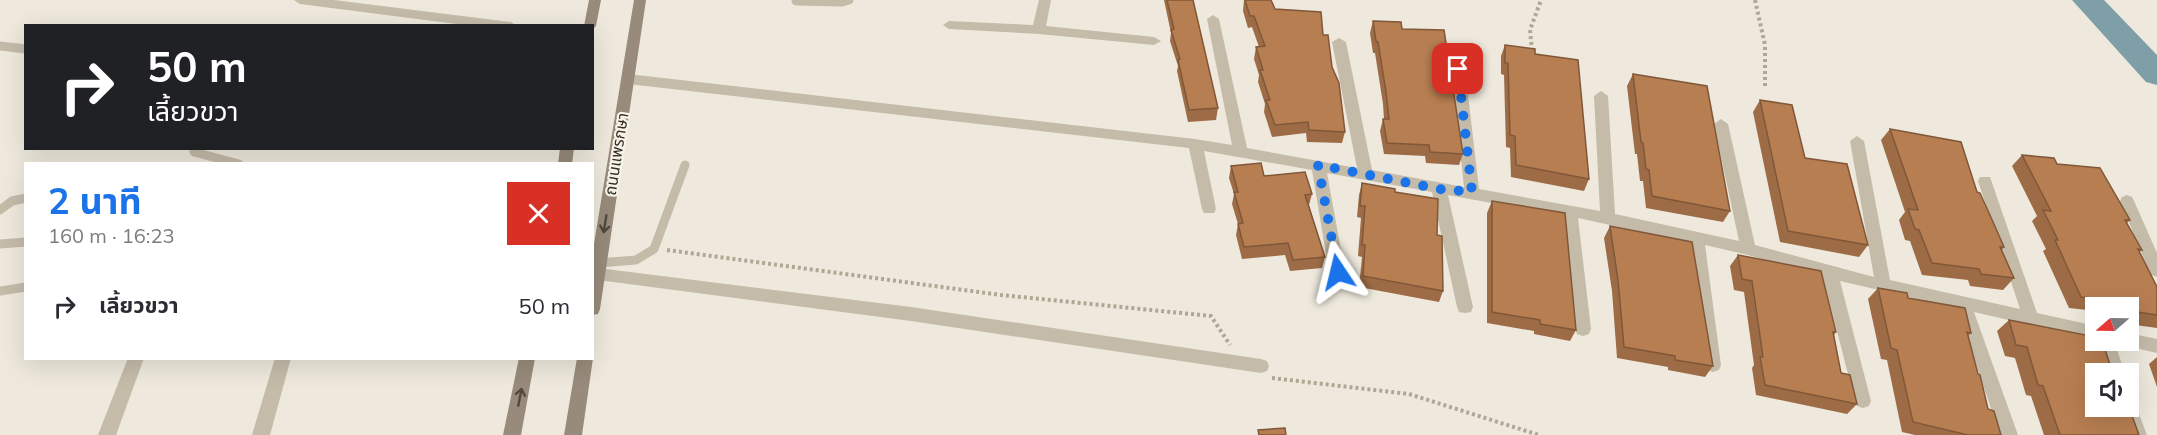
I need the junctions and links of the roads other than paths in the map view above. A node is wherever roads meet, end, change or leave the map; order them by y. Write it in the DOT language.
graph roads {
  1 [pos="300,0"];
  2 [pos="595,0"];
  3 [pos="640,0"];
  4 [pos="849,0"];
  5 [pos="1045,0"];
  6 [pos="796,1"];
  7 [pos="1213,19"];
  8 [pos="495,24"];
  9 [pos="590,24"];
  10 [pos="949,25"];
  11 [pos="1039,30"];
  12 [pos="1154,41"];
  13 [pos="1339,42"];
  14 [pos="0,46"];
  15 [pos="24,49"];
  16 [pos="1458,69"];
  17 [pos="627,79"];
  18 [pos="1601,96"];
  19 [pos="1721,124"];
  20 [pos="1857,141"];
  21 [pos="1195,144"];
  22 [pos="194,152"];
  23 [pos="1241,152"];
  24 [pos="232,162"];
  25 [pos="685,165"];
  26 [pos="1318,165"];
  27 [pos="1366,174"];
  28 [pos="1985,181"];
  29 [pos="1439,189"];
  30 [pos="1472,192"];
  31 [pos="24,198"];
  32 [pos="2127,201"];
  33 [pos="1209,209"];
  34 [pos="0,210"];
  35 [pos="1570,212"];
  36 [pos="1608,218"];
  37 [pos="1696,238"];
  38 [pos="24,242"];
  39 [pos="0,244"];
  40 [pos="1748,249"];
  41 [pos="599,269"];
  42 [pos="2157,271"];
  43 [pos="1338,272"];
  44 [pos="1830,273"];
  45 [pos="1883,285"];
  46 [pos="24,287"];
  47 [pos="0,291"];
  48 [pos="594,298"];
  49 [pos="1964,305"];
  50 [pos="1465,307"];
  51 [pos="2031,319"];
  52 [pos="1583,329"];
  53 [pos="2085,331"];
  54 [pos="2139,342"];
  55 [pos="2157,346"];
  56 [pos="135,360"];
  57 [pos="282,360"];
  58 [pos="527,360"];
  59 [pos="585,360"];
  60 [pos="1713,365"];
  61 [pos="1261,366"];
  62 [pos="1863,400"];
  63 [pos="2132,417"];
  64 [pos="107,435"];
  65 [pos="261,435"];
  66 [pos="512,435"];
  67 [pos="573,435"];
  68 [pos="2009,435"];
  69 [pos="2138,435"];
  1 -- 8 [label="street"];
  2 -- 9 [label="main road"];
  3 -- 17 [label="main road, ถนนแพรกษา"];
  4 -- 6 [label="lane"];
  5 -- 11 [label="street"];
  7 -- 23 [label="street"];
  10 -- 11 [label="street"];
  11 -- 12 [label="street"];
  13 -- 27 [label="street"];
  14 -- 15 [label="lane"];
  16 -- 30 [label="street"];
  17 -- 21 [label="street"];
  17 -- 41 [label="main road, ถนนแพรกษา, one-way"];
  18 -- 36 [label="street"];
  19 -- 40 [label="street"];
  20 -- 45 [label="street"];
  21 -- 23 [label="street"];
  21 -- 33 [label="street"];
  22 -- 24 [label="lane"];
  23 -- 26 [label="street"];
  25 -- 41 [label="lane"];
  26 -- 27 [label="street"];
  26 -- 43 [label="street"];
  27 -- 29 [label="street"];
  28 -- 51 [label="street"];
  29 -- 30 [label="street"];
  29 -- 50 [label="street"];
  30 -- 35 [label="street"];
  31 -- 34 [label="lane"];
  32 -- 42 [label="street"];
  35 -- 36 [label="street"];
  35 -- 52 [label="street"];
  36 -- 37 [label="street"];
  37 -- 40 [label="street"];
  37 -- 60 [label="street"];
  38 -- 39 [label="lane"];
  40 -- 44 [label="street"];
  41 -- 48 [label="main road, ถนนแพรกษา"];
  41 -- 61 [label="street"];
  44 -- 45 [label="street"];
  44 -- 62 [label="street"];
  45 -- 49 [label="street"];
  46 -- 47 [label="lane"];
  49 -- 51 [label="street"];
  49 -- 68 [label="street"];
  51 -- 53 [label="street"];
  54 -- 55 [label="street"];
  56 -- 64 [label="street"];
  57 -- 65 [label="street"];
  66 -- 58 [label="main road, one-way"];
  59 -- 67 [label="main road"];
  63 -- 69 [label="street"];
}
